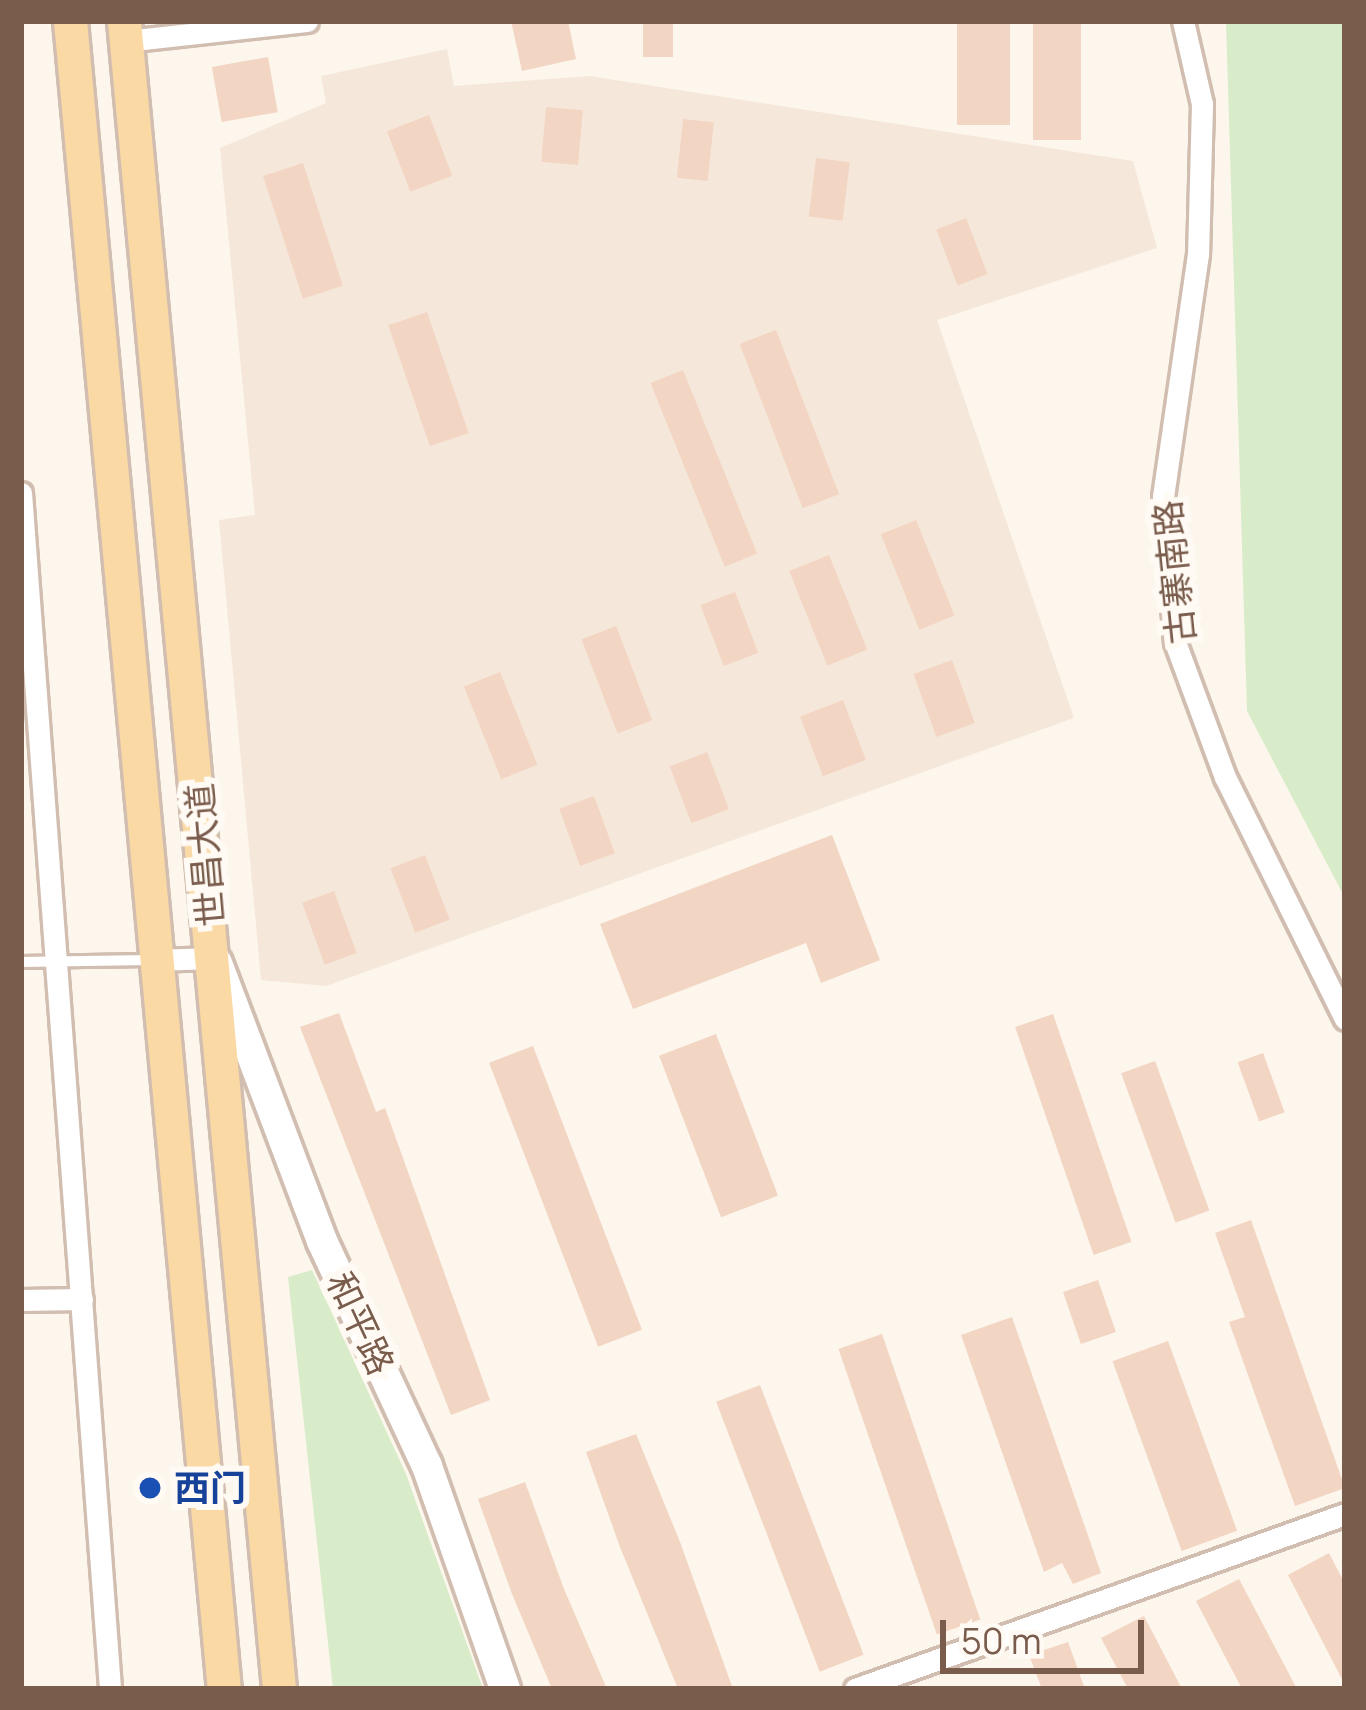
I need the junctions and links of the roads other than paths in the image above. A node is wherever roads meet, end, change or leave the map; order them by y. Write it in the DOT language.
graph roads {
  1 [pos="70,21"];
  2 [pos="307,21"];
  3 [pos="1183,21"];
  4 [pos="125,31"];
  5 [pos="21,493"];
  6 [pos="214,958"];
  7 [pos="154,960"];
  8 [pos="21,962"];
  9 [pos="60,964"];
  10 [pos="1345,1019"];
  11 [pos="82,1299"];
  12 [pos="21,1300"];
  13 [pos="1345,1514"];
  14 [pos="110,1689"];
  15 [pos="224,1689"];
  16 [pos="278,1689"];
  17 [pos="506,1689"];
  18 [pos="855,1689"];
  1 -- 7 [label="main road, 世昌大道"];
  2 -- 4 [label="street"];
  3 -- 10 [label="street, 古寨南路"];
  4 -- 6 [label="main road, 世昌大道"];
  5 -- 9 [label="street"];
  6 -- 7 [label="street"];
  6 -- 16 [label="main road, 世昌大道"];
  6 -- 17 [label="street, 和平路"];
  7 -- 9 [label="lane"];
  7 -- 15 [label="main road, 世昌大道"];
  8 -- 9 [label="lane"];
  9 -- 11 [label="street"];
  11 -- 12 [label="street"];
  11 -- 14 [label="street"];
  13 -- 18 [label="street"];
}
